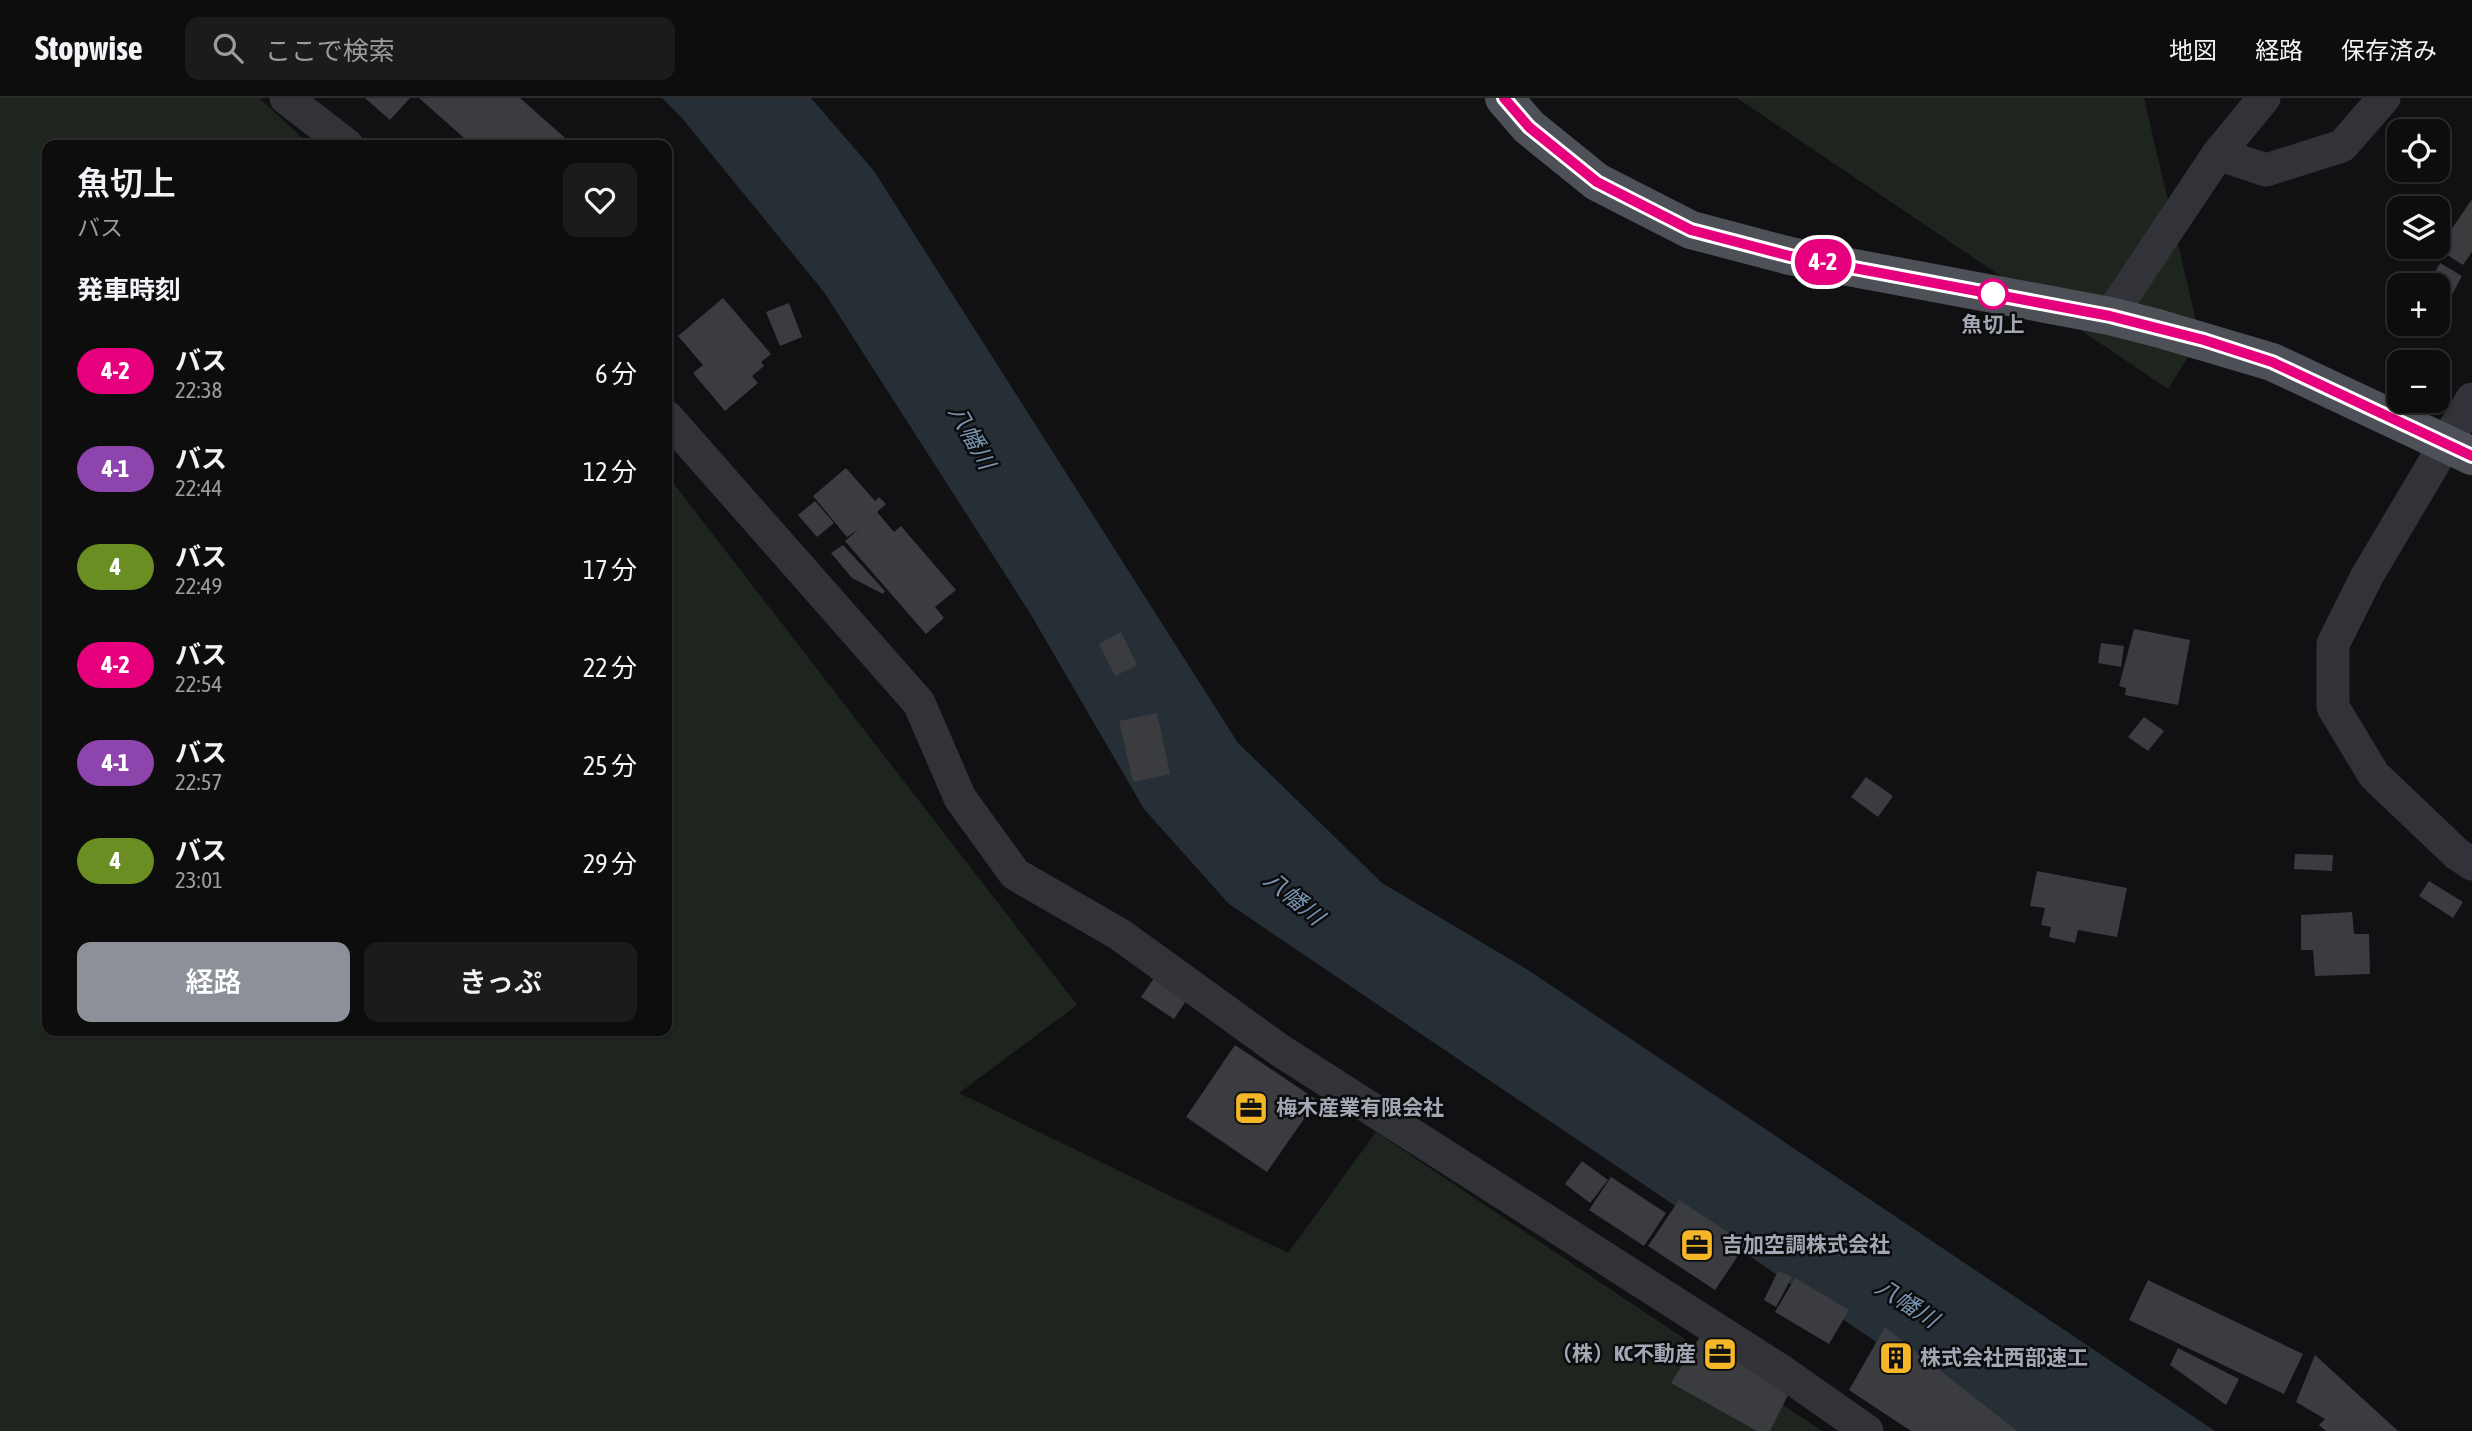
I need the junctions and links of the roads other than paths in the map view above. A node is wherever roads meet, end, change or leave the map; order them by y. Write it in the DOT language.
graph roads {
  1 [pos="286,98"];
  2 [pos="1504,98"];
  3 [pos="2264,98"];
  4 [pos="2384,98"];
  5 [pos="341,140"];
  6 [pos="2218,154"];
  7 [pos="2110,316"];
  8 [pos="2472,399"];
  9 [pos="672,423"];
  10 [pos="2472,456"];
  11 [pos="2472,864"];
  12 [pos="1867,1431"];
  1 -- 5 [label="street"];
  2 -- 7 [label="main road"];
  3 -- 6 [label="street"];
  4 -- 6 [label="street"];
  6 -- 7 [label="street"];
  7 -- 10 [label="main road, bridge"];
  8 -- 11 [label="street"];
  9 -- 12 [label="street"];
}
